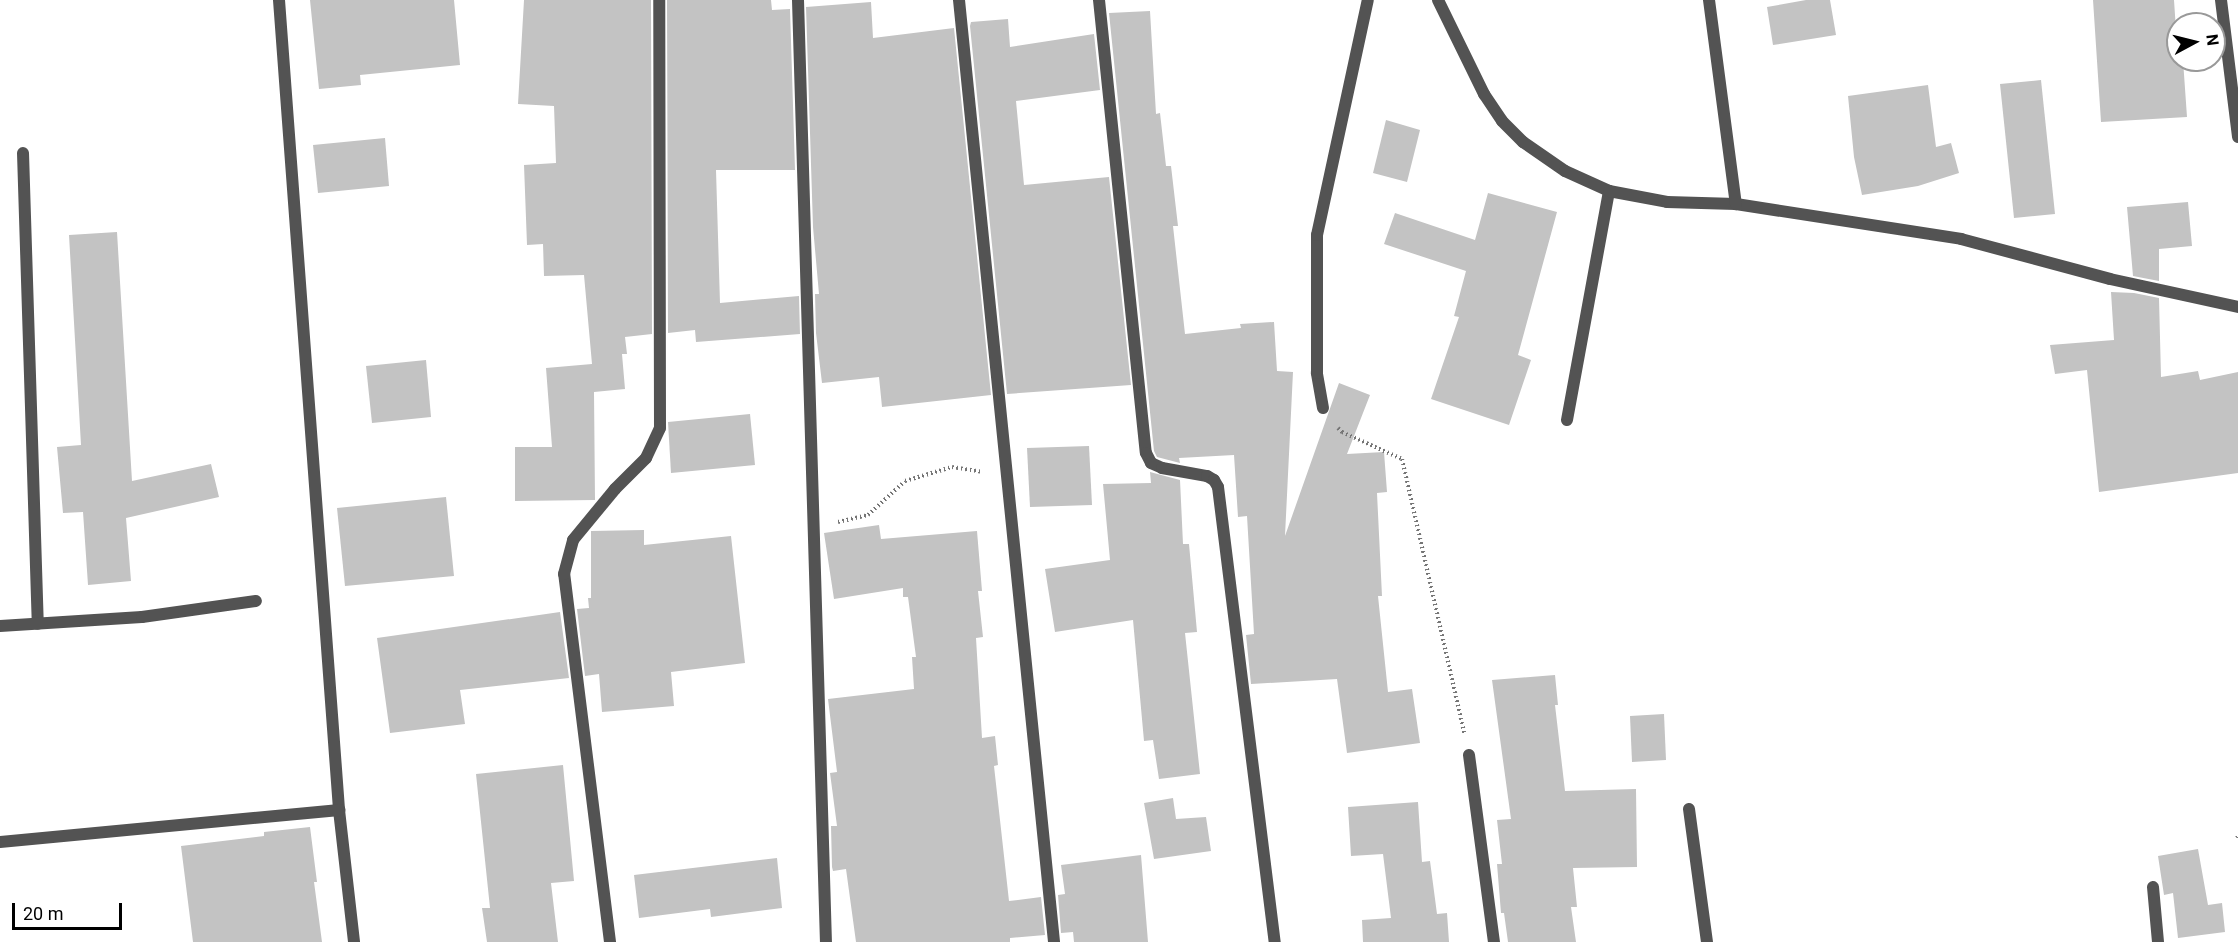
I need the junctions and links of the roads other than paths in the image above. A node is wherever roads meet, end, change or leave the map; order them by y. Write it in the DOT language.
graph roads {
  1 [pos="279,0"];
  2 [pos="659,0"];
  3 [pos="798,0"];
  4 [pos="959,0"];
  5 [pos="1099,0"];
  6 [pos="1368,0"];
  7 [pos="1438,0"];
  8 [pos="1709,0"];
  9 [pos="2221,0"];
  10 [pos="2238,137"];
  11 [pos="23,153"];
  12 [pos="1609,191"];
  13 [pos="1736,204"];
  14 [pos="2238,307"];
  15 [pos="1323,408"];
  16 [pos="1567,420"];
  17 [pos="256,601"];
  18 [pos="38,624"];
  19 [pos="0,626"];
  20 [pos="1469,755"];
  21 [pos="1689,809"];
  22 [pos="339,810"];
  23 [pos="0,842"];
  24 [pos="2152,887"];
  25 [pos="354,942"];
  26 [pos="610,942"];
  27 [pos="826,942"];
  28 [pos="1054,942"];
  29 [pos="1275,942"];
  30 [pos="1494,942"];
  31 [pos="1707,942"];
  32 [pos="2158,942"];
  1 -- 22 [label="street"];
  2 -- 26 [label="street"];
  3 -- 27 [label="street"];
  4 -- 28 [label="street"];
  5 -- 29 [label="street"];
  6 -- 15 [label="street"];
  7 -- 12 [label="street"];
  8 -- 13 [label="street"];
  9 -- 10 [label="street"];
  11 -- 18 [label="street"];
  12 -- 13 [label="street"];
  12 -- 16 [label="street"];
  13 -- 14 [label="street"];
  17 -- 18 [label="street"];
  18 -- 19 [label="street"];
  20 -- 30 [label="street"];
  21 -- 31 [label="street"];
  22 -- 23 [label="street"];
  22 -- 25 [label="street"];
  24 -- 32 [label="street"];
}
